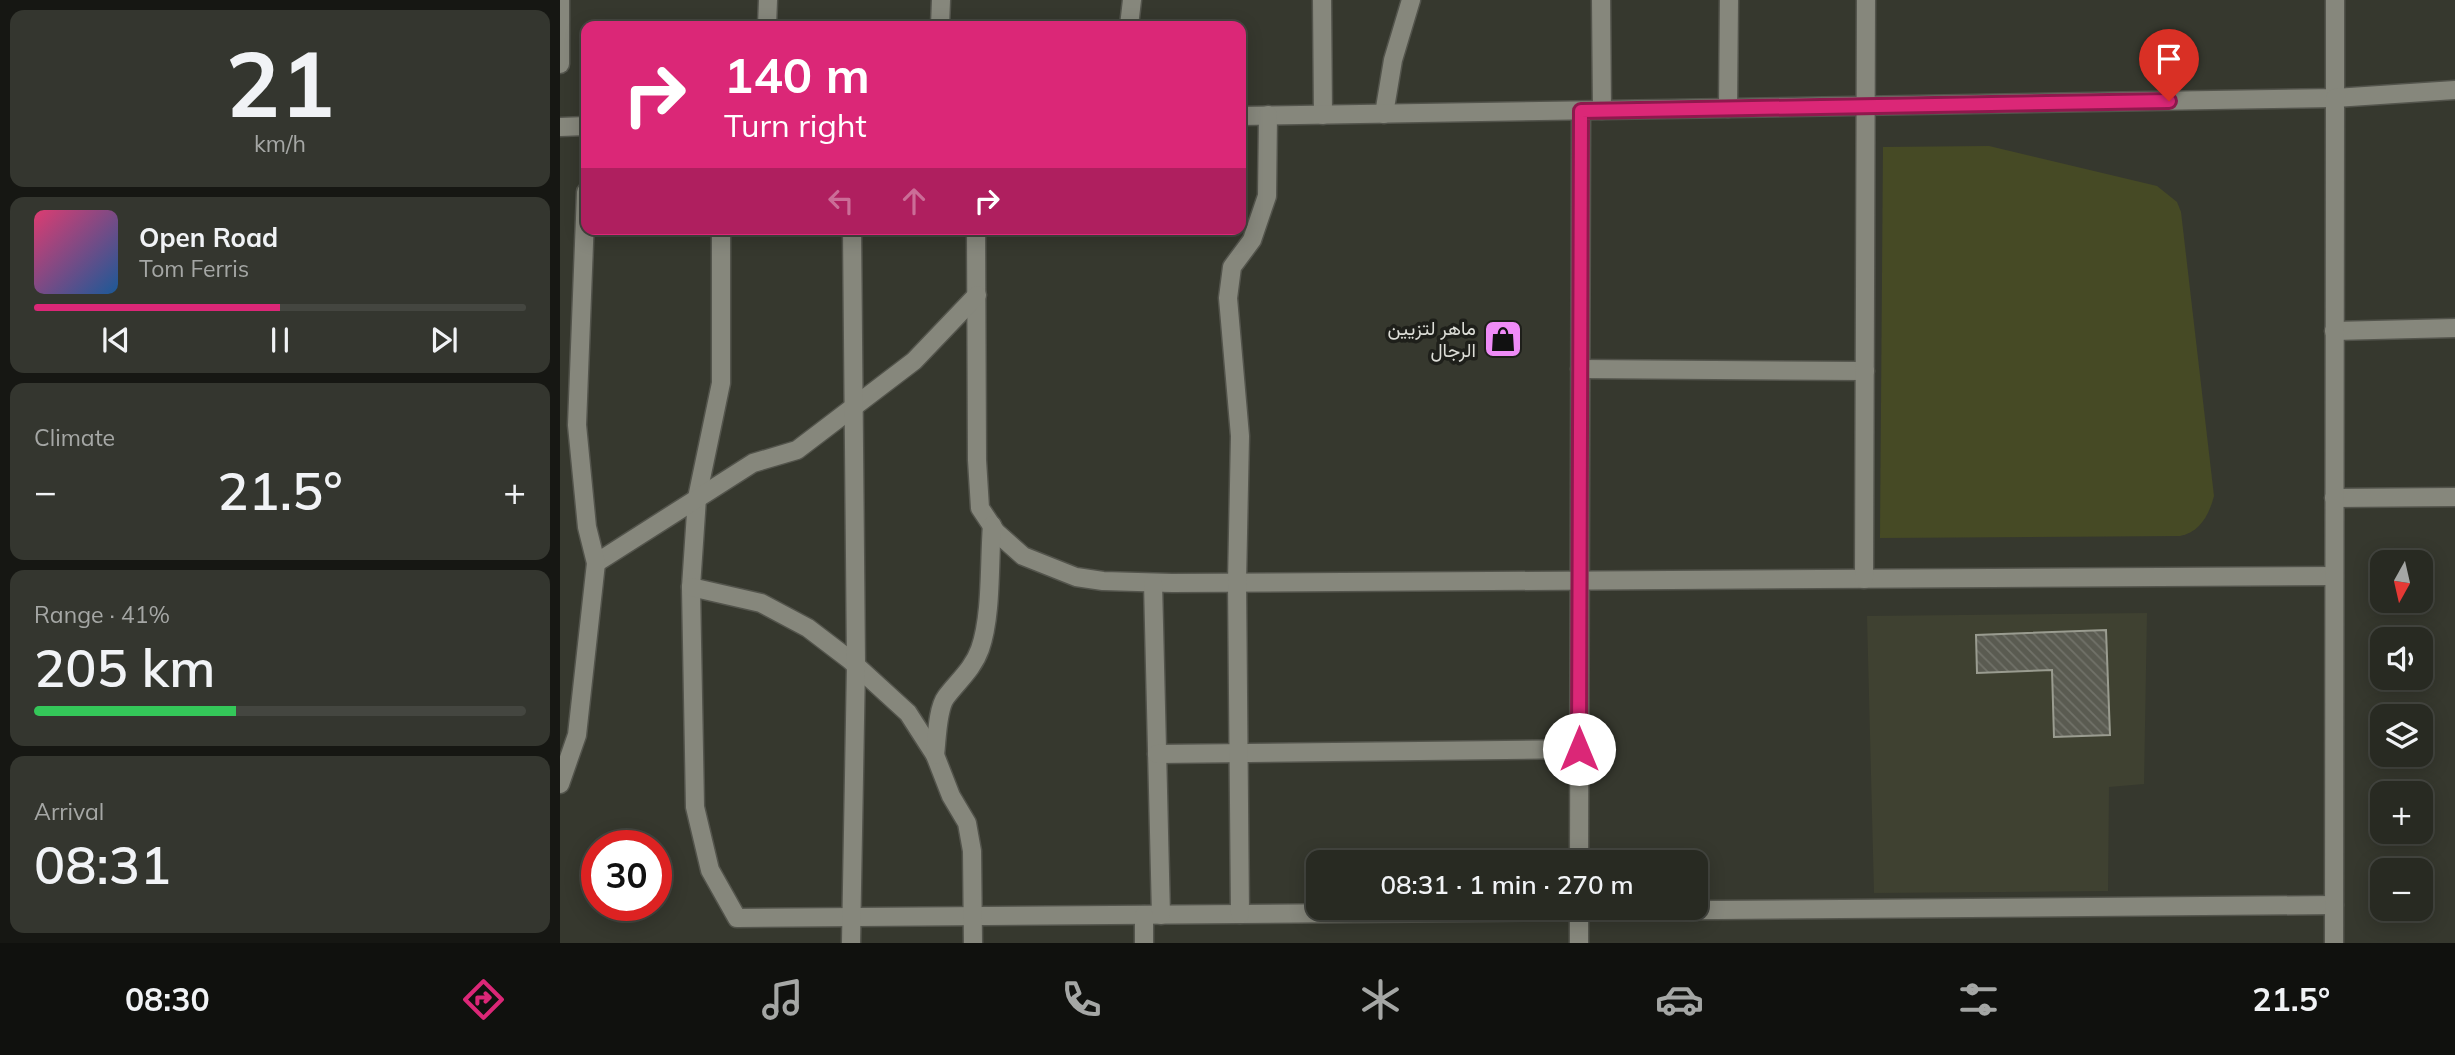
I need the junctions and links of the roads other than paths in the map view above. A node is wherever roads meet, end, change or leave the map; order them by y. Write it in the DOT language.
graph roads {
  1 [pos="560,0"];
  2 [pos="768,0"];
  3 [pos="941,0"];
  4 [pos="1132,0"];
  5 [pos="1322,0"];
  6 [pos="1411,0"];
  7 [pos="1601,0"];
  8 [pos="1729,0"];
  9 [pos="1866,0"];
  10 [pos="2335,0"];
  11 [pos="767,21"];
  12 [pos="940,21"];
  13 [pos="1130,21"];
  14 [pos="560,64"];
  15 [pos="2455,90"];
  16 [pos="2335,98"];
  17 [pos="1864,106"];
  18 [pos="1728,108"];
  19 [pos="1602,110"];
  20 [pos="1581,111"];
  21 [pos="1384,114"];
  22 [pos="1268,115"];
  23 [pos="1323,115"];
  24 [pos="1246,116"];
  25 [pos="581,126"];
  26 [pos="560,127"];
  27 [pos="584,235"];
  28 [pos="722,235"];
  29 [pos="852,235"];
  30 [pos="976,235"];
  31 [pos="977,295"];
  32 [pos="2455,328"];
  33 [pos="2334,331"];
  34 [pos="1580,369"];
  35 [pos="1865,371"];
  36 [pos="853,409"];
  37 [pos="2455,497"];
  38 [pos="697,498"];
  39 [pos="2334,498"];
  40 [pos="992,526"];
  41 [pos="596,563"];
  42 [pos="2334,576"];
  43 [pos="1864,579"];
  44 [pos="1580,581"];
  45 [pos="1237,582"];
  46 [pos="1153,583"];
  47 [pos="691,587"];
  48 [pos="856,666"];
  49 [pos="1579,749"];
  50 [pos="1157,754"];
  51 [pos="1239,754"];
  52 [pos="936,755"];
  53 [pos="560,784"];
  54 [pos="1579,850"];
  55 [pos="2334,905"];
  56 [pos="1708,909"];
  57 [pos="1306,913"];
  58 [pos="1240,914"];
  59 [pos="1153,915"];
  60 [pos="851,917"];
  61 [pos="973,917"];
  62 [pos="1579,920"];
  63 [pos="851,943"];
  64 [pos="973,943"];
  65 [pos="1143,943"];
  66 [pos="1579,943"];
  67 [pos="2334,943"];
  1 -- 14 [label="street"];
  2 -- 11 [label="street"];
  3 -- 12 [label="street"];
  4 -- 13 [label="street"];
  5 -- 23 [label="street"];
  6 -- 21 [label="street"];
  7 -- 19 [label="street"];
  8 -- 18 [label="street"];
  9 -- 17 [label="street"];
  10 -- 16 [label="street"];
  15 -- 16 [label="street"];
  16 -- 17 [label="street"];
  16 -- 33 [label="street"];
  17 -- 18 [label="street"];
  17 -- 35 [label="street"];
  18 -- 19 [label="street"];
  19 -- 20 [label="street"];
  20 -- 21 [label="street"];
  20 -- 34 [label="street"];
  21 -- 23 [label="street"];
  22 -- 23 [label="street"];
  22 -- 24 [label="street"];
  22 -- 45 [label="street"];
  25 -- 26 [label="street"];
  27 -- 41 [label="street"];
  28 -- 38 [label="street"];
  29 -- 36 [label="street"];
  30 -- 31 [label="street"];
  31 -- 36 [label="street"];
  31 -- 40 [label="street"];
  32 -- 33 [label="street"];
  33 -- 39 [label="street"];
  34 -- 35 [label="street"];
  34 -- 44 [label="street"];
  35 -- 43 [label="street"];
  36 -- 38 [label="street"];
  36 -- 48 [label="street"];
  37 -- 39 [label="street"];
  38 -- 41 [label="street"];
  38 -- 47 [label="street"];
  39 -- 42 [label="street"];
  40 -- 46 [label="street"];
  40 -- 52 [label="street"];
  41 -- 53 [label="street"];
  42 -- 43 [label="street"];
  42 -- 55 [label="street"];
  43 -- 44 [label="street"];
  44 -- 45 [label="street"];
  44 -- 49 [label="street"];
  45 -- 46 [label="street"];
  45 -- 51 [label="street"];
  46 -- 50 [label="street"];
  47 -- 48 [label="street"];
  47 -- 60 [label="street"];
  48 -- 52 [label="street"];
  48 -- 60 [label="street"];
  49 -- 51 [label="street"];
  49 -- 54 [label="street"];
  50 -- 51 [label="street"];
  50 -- 59 [label="street"];
  51 -- 58 [label="street"];
  52 -- 61 [label="street"];
  55 -- 56 [label="street"];
  55 -- 67 [label="street"];
  57 -- 58 [label="street"];
  58 -- 59 [label="street"];
  59 -- 61 [label="street"];
  59 -- 65 [label="street"];
  60 -- 61 [label="street"];
  60 -- 63 [label="street"];
  61 -- 64 [label="street"];
  62 -- 66 [label="street"];
}
